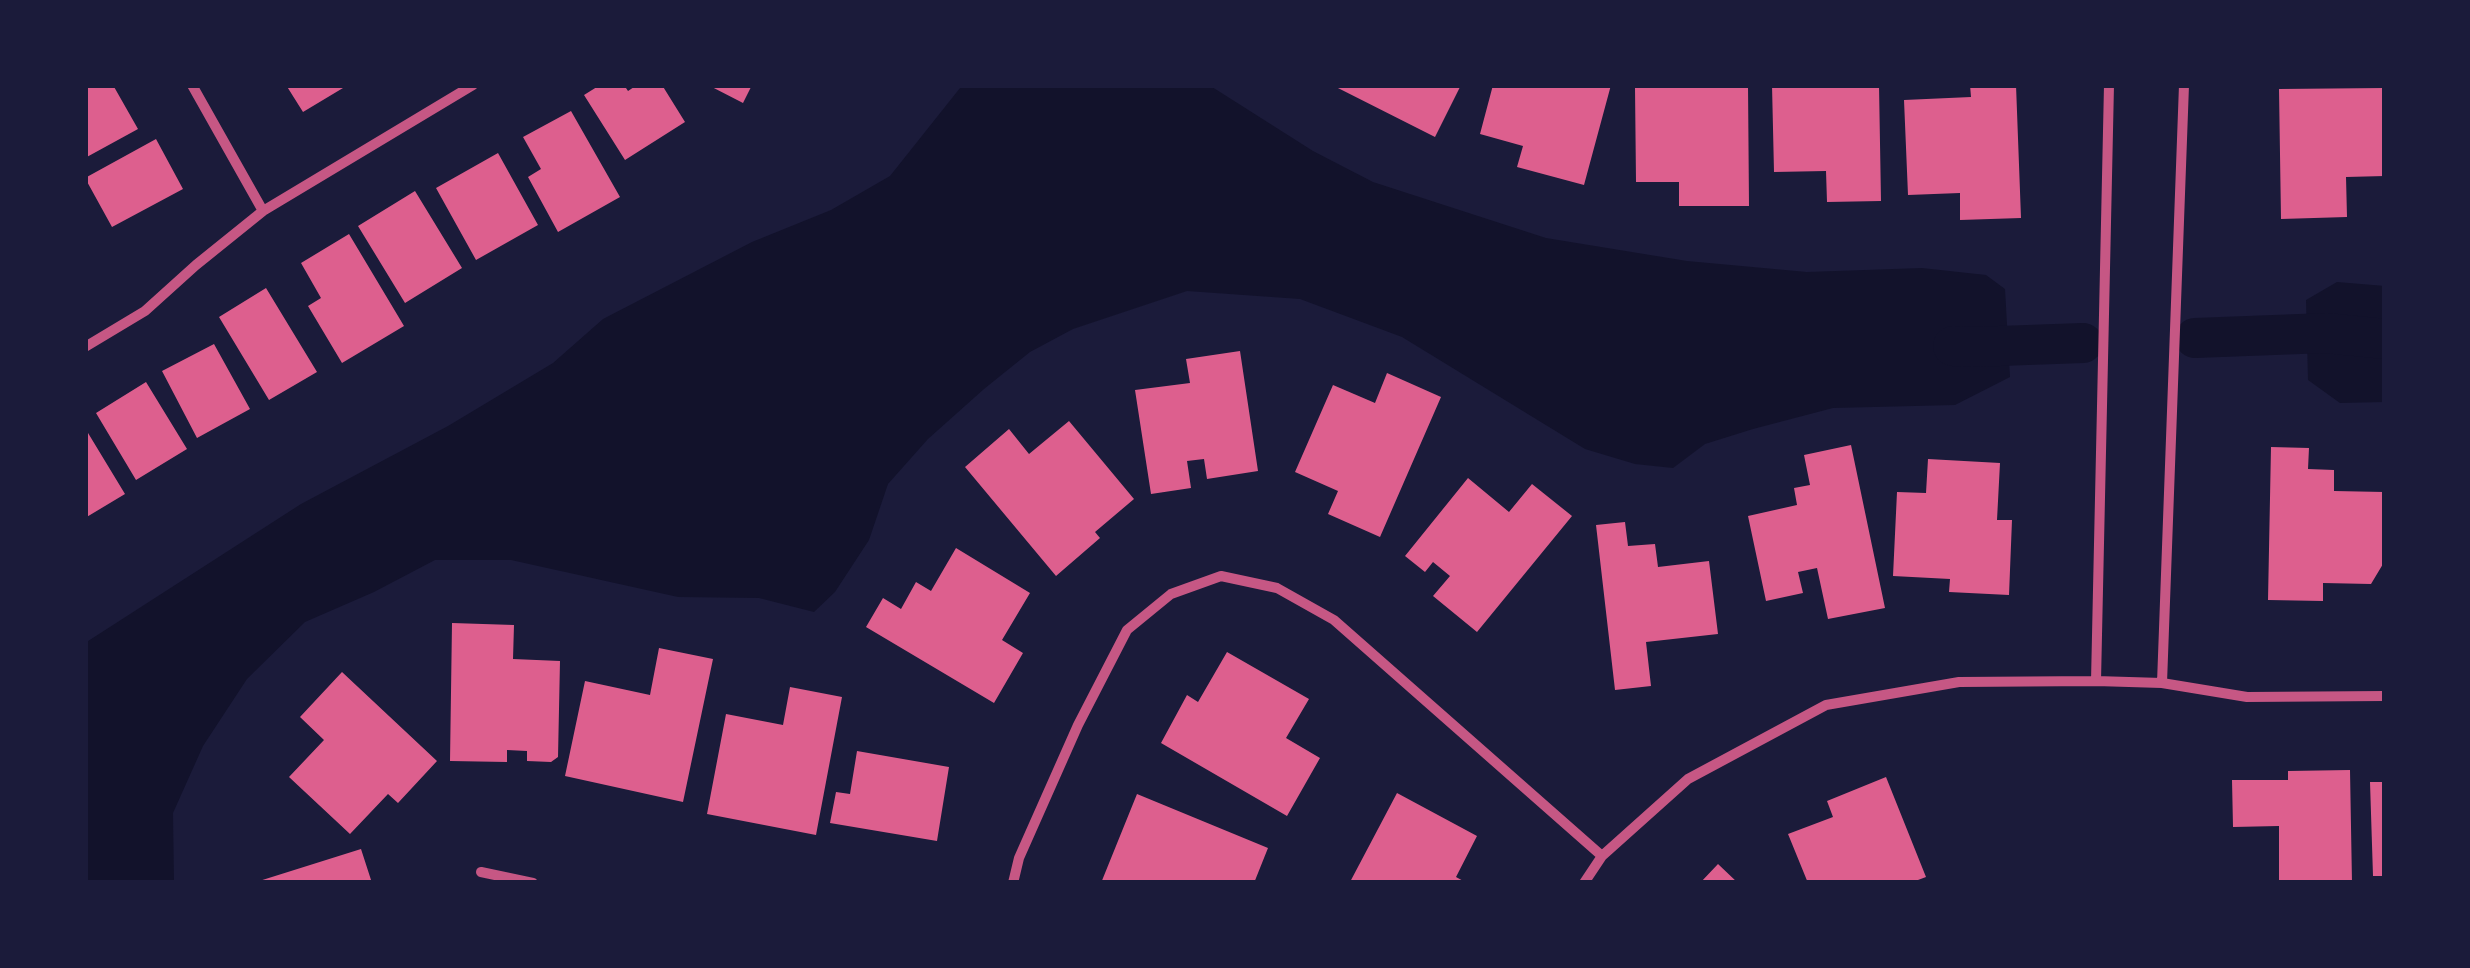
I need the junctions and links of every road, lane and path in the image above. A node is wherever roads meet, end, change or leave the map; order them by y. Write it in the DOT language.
graph roads {
  1 [pos="192,85"];
  2 [pos="473,85"];
  3 [pos="2109,85"];
  4 [pos="2184,85"];
  5 [pos="263,211"];
  6 [pos="85,347"];
  7 [pos="2096,681"];
  8 [pos="2162,683"];
  9 [pos="2385,696"];
  10 [pos="1602,856"];
  11 [pos="481,872"];
  12 [pos="533,883"];
  13 [pos="1012,883"];
  14 [pos="1584,883"];
  1 -- 5 [label="street"];
  2 -- 5 [label="street"];
  3 -- 7 [label="street"];
  4 -- 8 [label="street"];
  5 -- 6 [label="street"];
  7 -- 8 [label="street"];
  7 -- 10 [label="street"];
  8 -- 9 [label="street"];
  10 -- 13 [label="street"];
  10 -- 14 [label="street"];
  11 -- 12 [label="street"];
}
